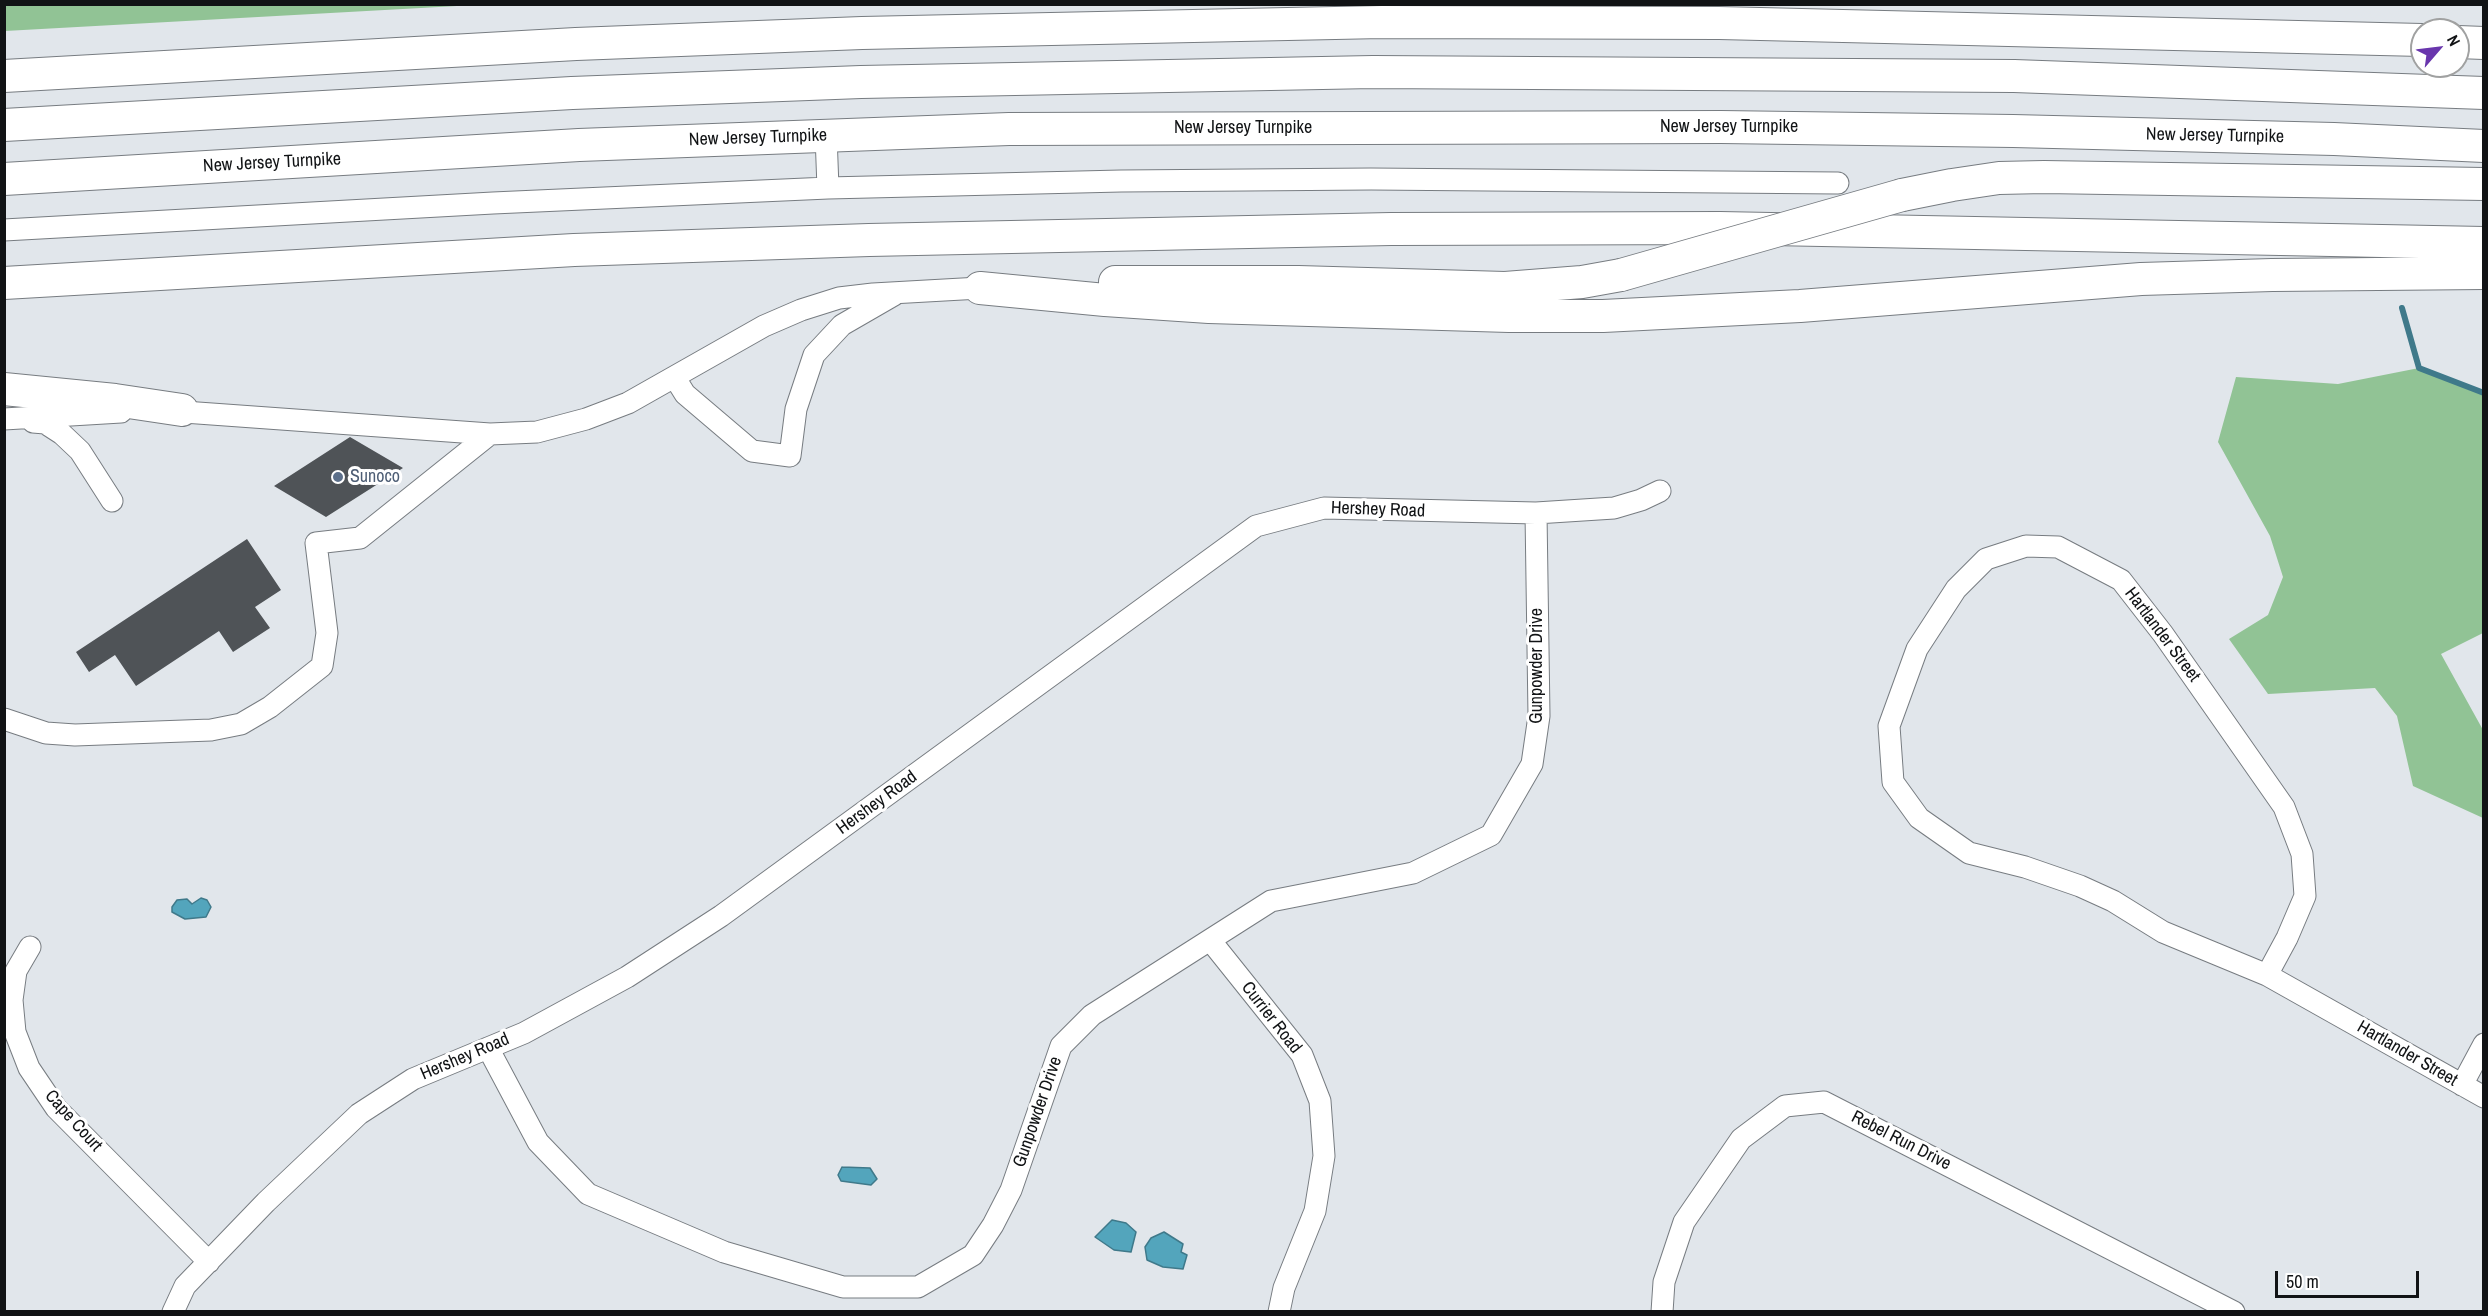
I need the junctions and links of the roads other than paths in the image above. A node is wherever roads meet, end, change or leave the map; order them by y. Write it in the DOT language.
graph roads {
  1 [pos="2410,40"];
  2 [pos="4,76"];
  3 [pos="2484,93"];
  4 [pos="4,125"];
  5 [pos="826,135"];
  6 [pos="2484,146"];
  7 [pos="4,179"];
  8 [pos="1838,183"];
  9 [pos="2484,184"];
  10 [pos="828,188"];
  11 [pos="4,230"];
  12 [pos="2484,243"];
  13 [pos="2484,273"];
  14 [pos="4,283"];
  15 [pos="980,288"];
  16 [pos="900,292"];
  17 [pos="675,378"];
  18 [pos="7,409"];
  19 [pos="182,410"];
  20 [pos="490,434"];
  21 [pos="1660,491"];
  22 [pos="112,501"];
  23 [pos="1536,513"];
  24 [pos="4,719"];
  25 [pos="1210,940"];
  26 [pos="30,947"];
  27 [pos="2267,975"];
  28 [pos="2484,1044"];
  29 [pos="488,1048"];
  30 [pos="2462,1086"];
  31 [pos="2484,1097"];
  32 [pos="209,1262"];
  33 [pos="173,1311"];
  34 [pos="1279,1311"];
  35 [pos="1662,1311"];
  36 [pos="2234,1311"];
  1 -- 2 [label="highway"];
  3 -- 4 [label="highway"];
  5 -- 6 [label="highway, New Jersey Turnpike"];
  5 -- 7 [label="highway, New Jersey Turnpike"];
  5 -- 10 [label="street"];
  8 -- 10 [label="street"];
  9 -- 15 [label="highway, bridge"];
  10 -- 11 [label="street"];
  12 -- 14 [label="highway"];
  13 -- 15 [label="highway"];
  15 -- 16 [label="street"];
  16 -- 17 [label="street"];
  16 -- 17 [label="street"];
  17 -- 20 [label="street"];
  18 -- 19 [label="highway"];
  18 -- 22 [label="street"];
  19 -- 20 [label="street"];
  20 -- 24 [label="street"];
  21 -- 23 [label="street, Hershey Road"];
  23 -- 25 [label="street, Gunpowder Drive"];
  23 -- 29 [label="street, Hershey Road"];
  25 -- 29 [label="street, Gunpowder Drive"];
  25 -- 34 [label="street, Currier Road"];
  26 -- 32 [label="street, Cape Court"];
  27 -- 27 [label="street, Hartlander Street"];
  27 -- 30 [label="street, Hartlander Street"];
  28 -- 30 [label="street"];
  29 -- 32 [label="street, Hershey Road"];
  30 -- 31 [label="street, Hartlander Street"];
  32 -- 33 [label="street, Hershey Road"];
  35 -- 36 [label="street, Rebel Run Drive"];
}
